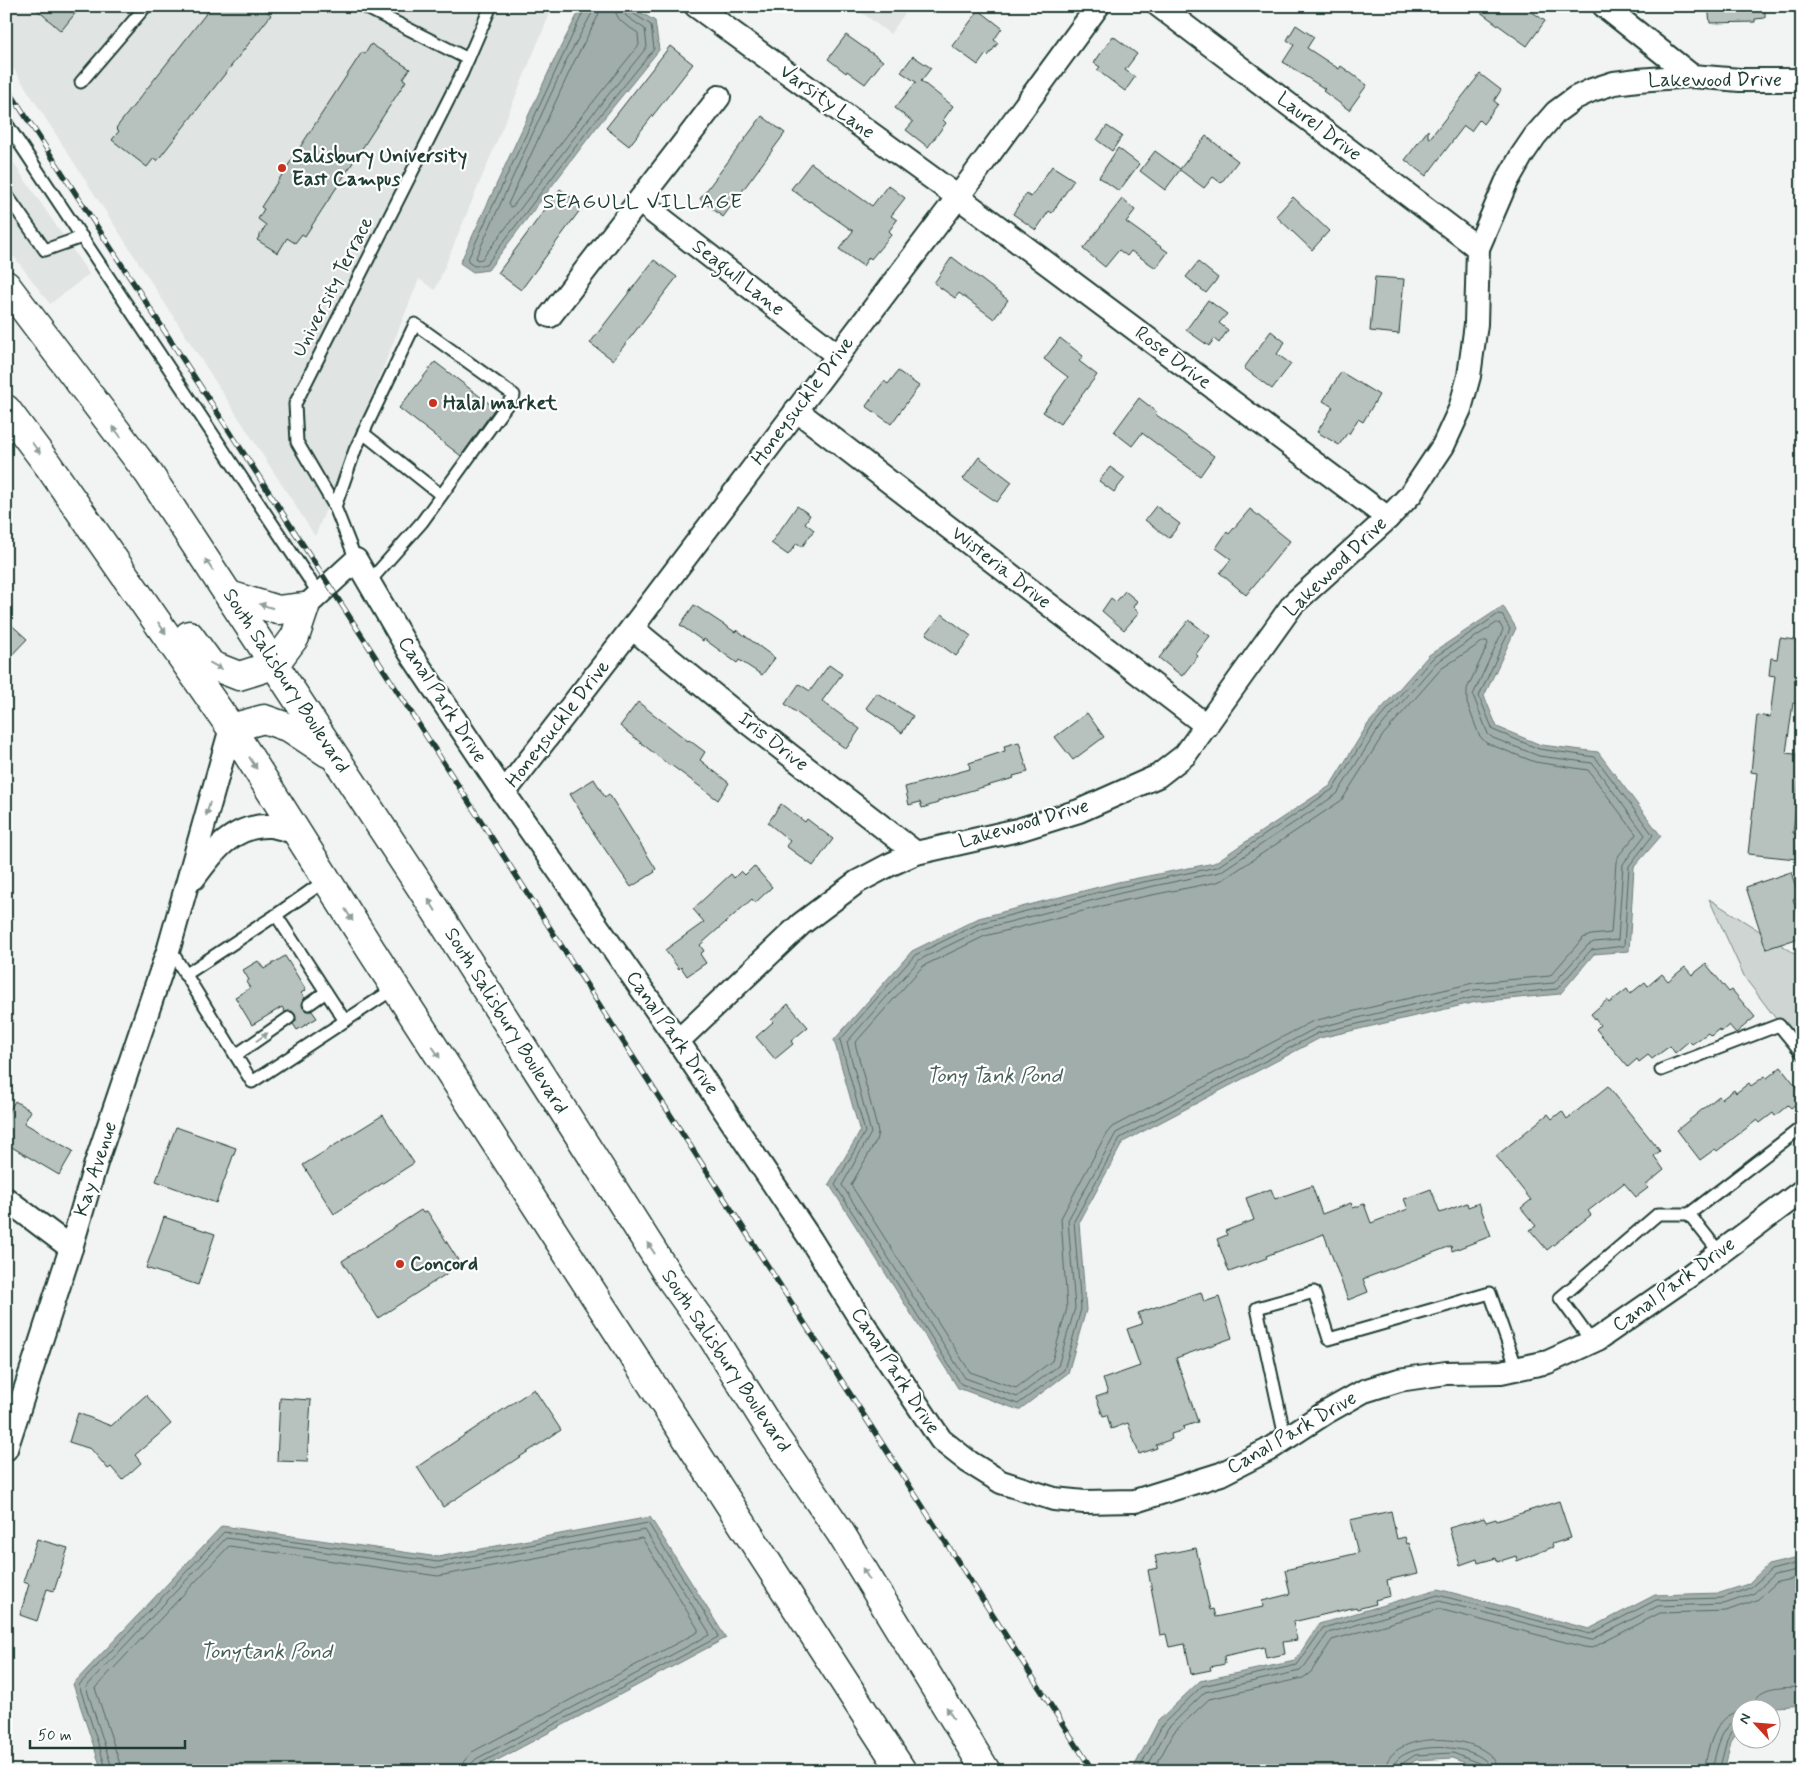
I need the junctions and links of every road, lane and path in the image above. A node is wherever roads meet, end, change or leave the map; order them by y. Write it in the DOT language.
graph roads {
  1 [pos="146,6"];
  2 [pos="363,6"];
  3 [pos="491,6"];
  4 [pos="696,6"];
  5 [pos="1098,6"];
  6 [pos="1159,6"];
  7 [pos="1604,6"];
  8 [pos="468,59"];
  9 [pos="1692,76"];
  10 [pos="1802,80"];
  11 [pos="81,82"];
  12 [pos="719,96"];
  13 [pos="6,123"];
  14 [pos="6,194"];
  15 [pos="958,197"];
  16 [pos="639,200"];
  17 [pos="82,237"];
  18 [pos="1478,248"];
  19 [pos="6,285"];
  20 [pos="550,316"];
  21 [pos="838,356"];
  22 [pos="6,409"];
  23 [pos="796,410"];
  24 [pos="362,433"];
  25 [pos="442,495"];
  26 [pos="335,507"];
  27 [pos="1388,518"];
  28 [pos="356,560"];
  29 [pos="369,582"];
  30 [pos="135,587"];
  31 [pos="229,595"];
  32 [pos="312,600"];
  33 [pos="632,628"];
  34 [pos="274,665"];
  35 [pos="1207,726"];
  36 [pos="231,728"];
  37 [pos="336,758"];
  38 [pos="504,794"];
  39 [pos="297,833"];
  40 [pos="916,853"];
  41 [pos="326,880"];
  42 [pos="187,889"];
  43 [pos="276,915"];
  44 [pos="169,948"];
  45 [pos="185,976"];
  46 [pos="395,988"];
  47 [pos="326,992"];
  48 [pos="308,1004"];
  49 [pos="289,1018"];
  50 [pos="345,1021"];
  51 [pos="678,1041"];
  52 [pos="1802,1053"];
  53 [pos="236,1055"];
  54 [pos="1661,1070"];
  55 [pos="1802,1127"];
  56 [pos="1802,1191"];
  57 [pos="6,1199"];
  58 [pos="1689,1214"];
  59 [pos="71,1248"];
  60 [pos="1720,1253"];
  61 [pos="1592,1342"];
  62 [pos="1517,1369"];
  63 [pos="1285,1438"];
  64 [pos="6,1449"];
  65 [pos="980,1763"];
  66 [pos="902,1771"];
  1 -- 11 [label="lane"];
  2 -- 8 [label="lane"];
  3 -- 8 [label="lane, University Terrace"];
  4 -- 15 [label="street, Varsity Lane"];
  5 -- 15 [label="street, Honeysuckle Drive"];
  6 -- 18 [label="street, Laurel Drive"];
  7 -- 9 [label="street"];
  8 -- 26 [label="lane, University Terrace"];
  9 -- 10 [label="street, Lakewood Drive"];
  9 -- 18 [label="street, Lakewood Drive"];
  12 -- 16 [label="street"];
  13 -- 17 [label="lane"];
  14 -- 17 [label="lane"];
  15 -- 21 [label="street, Honeysuckle Drive"];
  15 -- 27 [label="street, Rose Drive"];
  16 -- 20 [label="street"];
  16 -- 21 [label="street, Seagull Lane"];
  17 -- 32 [label="lane"];
  18 -- 27 [label="street, Lakewood Drive"];
  31 -- 19 [label="main road, South Salisbury Boulevard, one-way"];
  21 -- 23 [label="street, Honeysuckle Drive"];
  22 -- 30 [label="main road, one-way"];
  23 -- 33 [label="street, Honeysuckle Drive"];
  23 -- 35 [label="street, Wisteria Drive"];
  24 -- 25 [label="lane"];
  24 -- 25 [label="lane"];
  24 -- 26 [label="lane"];
  25 -- 29 [label="lane"];
  26 -- 28 [label="lane, University Terrace"];
  27 -- 35 [label="street, Lakewood Drive"];
  28 -- 29 [label="street, Canal Park Drive"];
  28 -- 32 [label="street"];
  29 -- 38 [label="street, Canal Park Drive"];
  30 -- 34 [label="main road, one-way"];
  30 -- 36 [label="main road, one-way"];
  32 -- 31 [label="main road, one-way"];
  31 -- 34 [label="main road, South Salisbury Boulevard"];
  32 -- 34 [label="main road"];
  33 -- 38 [label="street, Honeysuckle Drive"];
  33 -- 40 [label="street, Iris Drive"];
  34 -- 37 [label="main road, South Salisbury Boulevard"];
  35 -- 40 [label="street, Lakewood Drive"];
  36 -- 37 [label="main road"];
  36 -- 39 [label="main road, one-way"];
  36 -- 42 [label="street, Kay Avenue, one-way"];
  65 -- 37 [label="main road, South Salisbury Boulevard, one-way"];
  38 -- 51 [label="street, Canal Park Drive"];
  39 -- 41 [label="main road"];
  39 -- 42 [label="street, Kay Avenue"];
  40 -- 51 [label="street, Lakewood Drive"];
  41 -- 43 [label="lane"];
  41 -- 46 [label="main road, one-way"];
  42 -- 44 [label="street, Kay Avenue"];
  43 -- 45 [label="lane"];
  43 -- 47 [label="lane"];
  44 -- 45 [label="lane"];
  44 -- 59 [label="street, Kay Avenue"];
  45 -- 53 [label="lane"];
  46 -- 50 [label="lane"];
  46 -- 66 [label="main road, one-way"];
  47 -- 48 [label="lane"];
  47 -- 50 [label="lane"];
  53 -- 49 [label="lane, one-way"];
  50 -- 53 [label="lane"];
  51 -- 63 [label="street, Canal Park Drive"];
  52 -- 54 [label="lane"];
  55 -- 58 [label="lane"];
  56 -- 60 [label="street, Canal Park Drive"];
  57 -- 59 [label="street"];
  58 -- 60 [label="lane"];
  58 -- 61 [label="lane"];
  59 -- 64 [label="street, Kay Avenue"];
  60 -- 61 [label="street, Canal Park Drive"];
  61 -- 62 [label="street, Canal Park Drive"];
  62 -- 63 [label="street, Canal Park Drive"];
  62 -- 63 [label="lane"];
}
